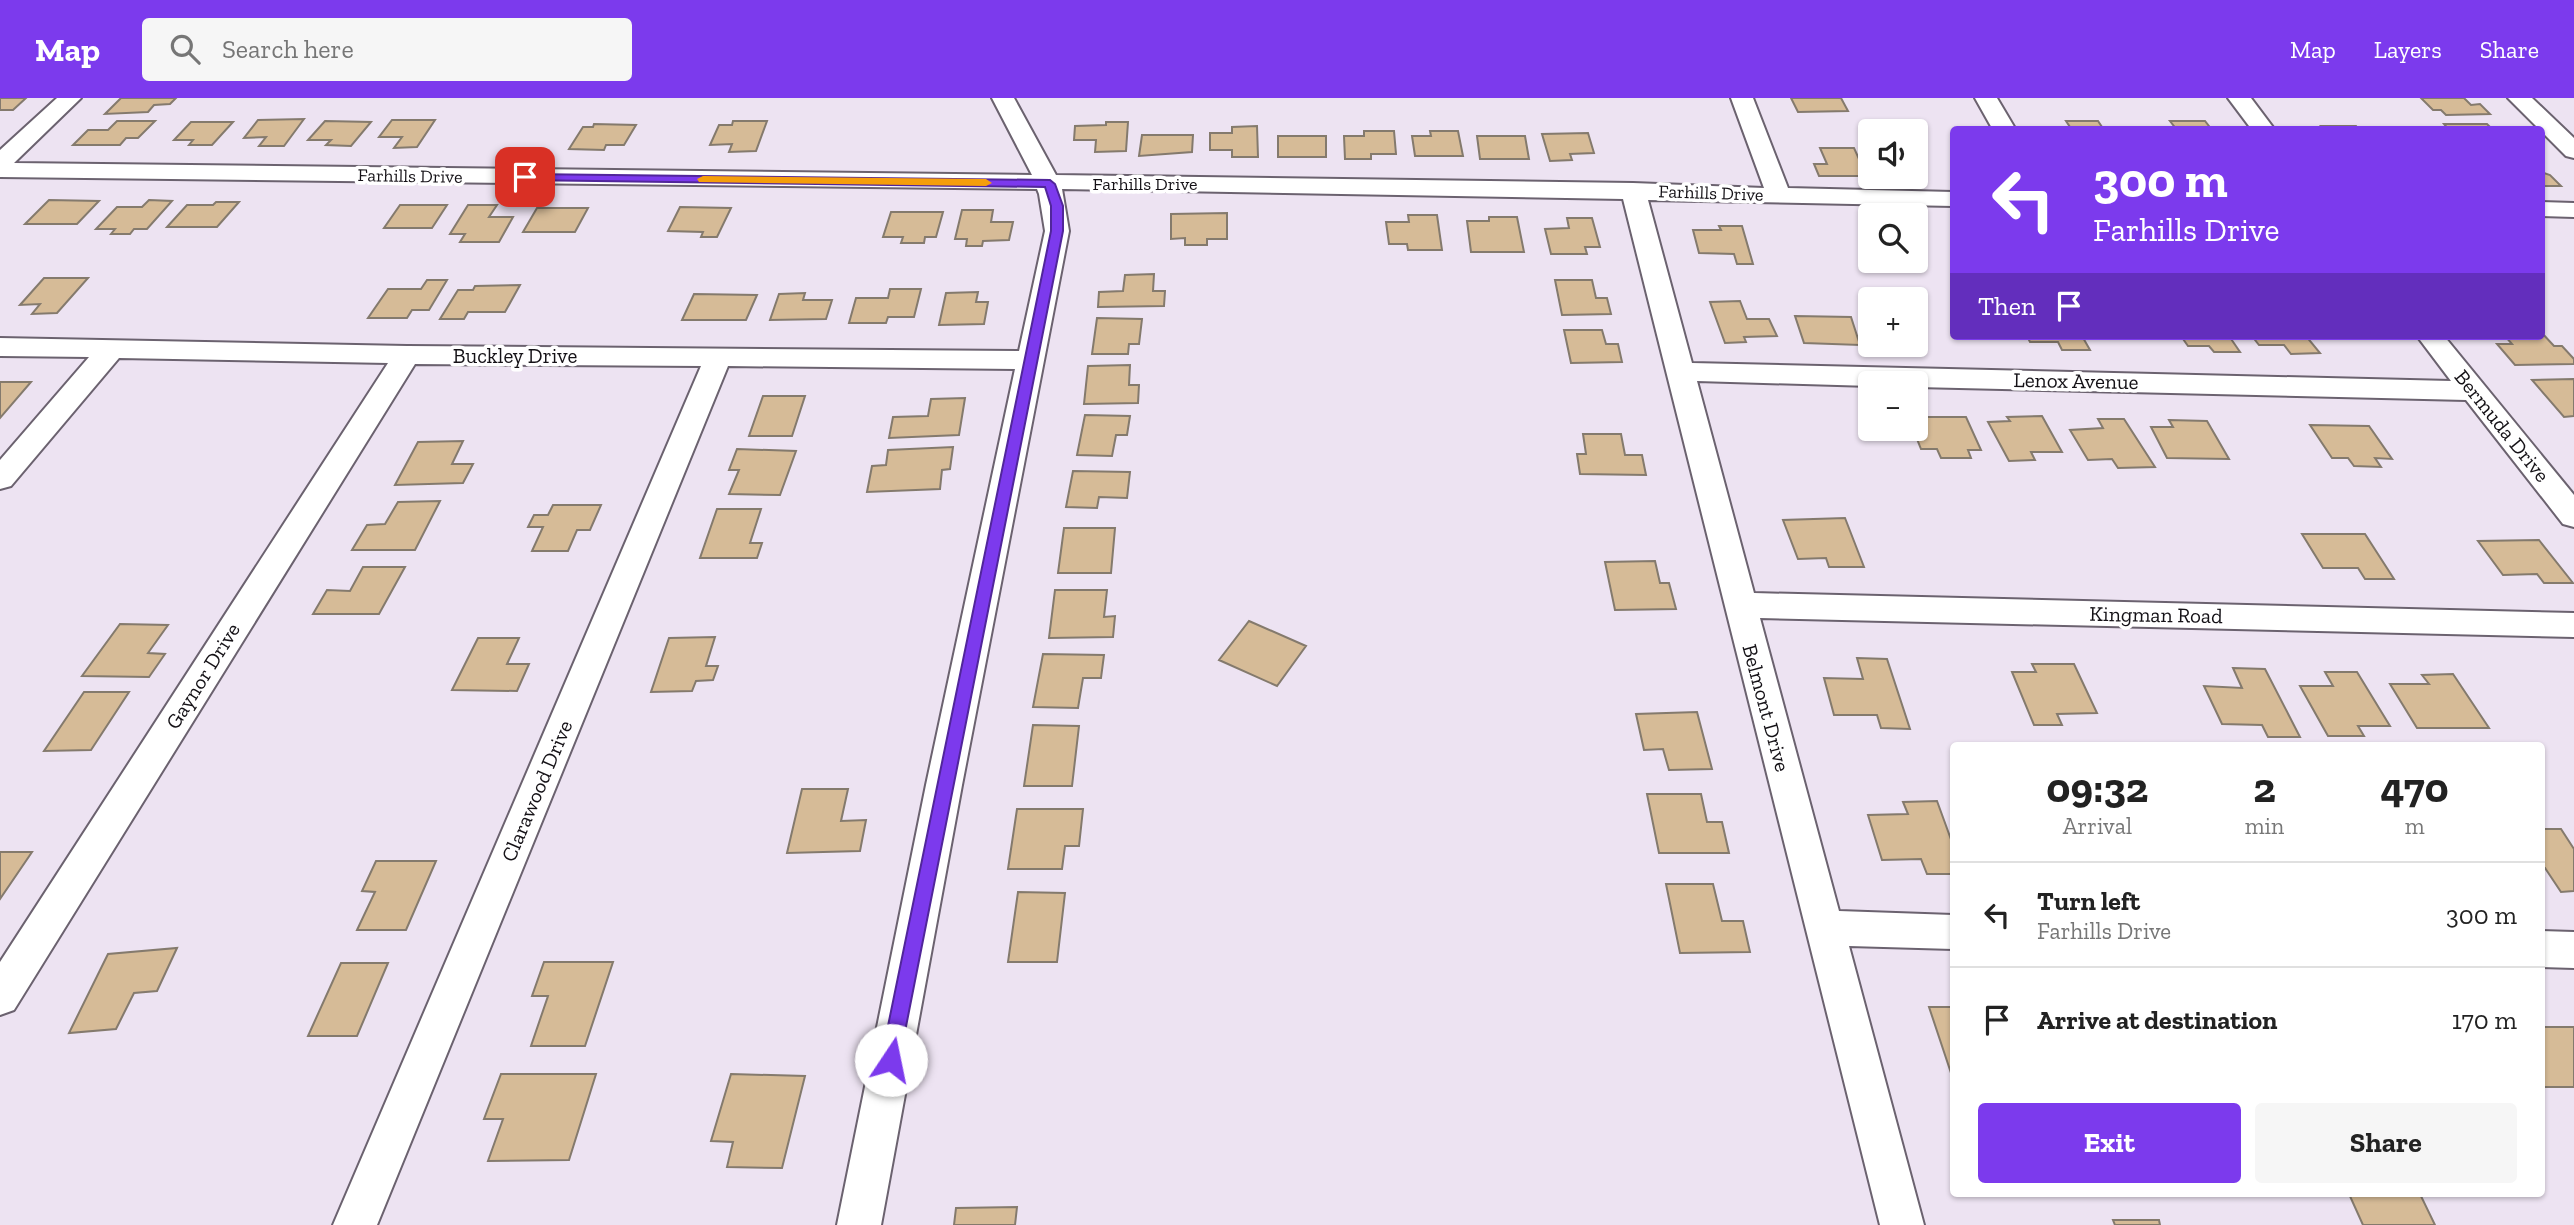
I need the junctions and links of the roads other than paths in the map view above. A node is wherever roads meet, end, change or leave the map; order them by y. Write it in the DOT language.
graph roads {
  1 [pos="70,98"];
  2 [pos="1003,98"];
  3 [pos="1742,98"];
  4 [pos="1986,98"];
  5 [pos="2239,98"];
  6 [pos="2519,98"];
  7 [pos="2003,126"];
  8 [pos="2261,126"];
  9 [pos="2574,151"];
  10 [pos="0,163"];
  11 [pos="0,170"];
  12 [pos="1050,184"];
  13 [pos="1633,190"];
  14 [pos="1779,196"];
  15 [pos="1950,199"];
  16 [pos="2545,209"];
  17 [pos="2574,210"];
  18 [pos="2433,340"];
  19 [pos="0,347"];
  20 [pos="111,350"];
  21 [pos="407,355"];
  22 [pos="718,358"];
  23 [pos="1030,360"];
  24 [pos="1679,372"];
  25 [pos="2474,391"];
  26 [pos="0,479"];
  27 [pos="2574,516"];
  28 [pos="1739,605"];
  29 [pos="2574,625"];
  30 [pos="1824,929"];
  31 [pos="1950,932"];
  32 [pos="2545,949"];
  33 [pos="2574,950"];
  34 [pos="0,997"];
  35 [pos="355,1225"];
  36 [pos="859,1225"];
  37 [pos="1902,1225"];
  1 -- 10 [label="street"];
  2 -- 12 [label="street"];
  3 -- 14 [label="street"];
  4 -- 7 [label="street"];
  5 -- 8 [label="street"];
  6 -- 9 [label="street"];
  11 -- 12 [label="street, Farhills Drive"];
  12 -- 13 [label="street, Farhills Drive"];
  12 -- 23 [label="street"];
  13 -- 14 [label="street, Farhills Drive"];
  13 -- 24 [label="street, Belmont Drive"];
  14 -- 15 [label="street, Farhills Drive"];
  16 -- 17 [label="street"];
  18 -- 25 [label="street, Bermuda Drive"];
  19 -- 20 [label="street, Buckley Drive"];
  20 -- 21 [label="street, Buckley Drive"];
  20 -- 26 [label="street"];
  21 -- 22 [label="street, Buckley Drive"];
  21 -- 34 [label="street, Gaynor Drive"];
  22 -- 23 [label="street, Buckley Drive"];
  22 -- 35 [label="street, Clarawood Drive"];
  23 -- 36 [label="street"];
  24 -- 25 [label="street, Lenox Avenue"];
  24 -- 28 [label="street, Belmont Drive"];
  25 -- 27 [label="street, Bermuda Drive"];
  28 -- 29 [label="street, Kingman Road"];
  28 -- 30 [label="street, Belmont Drive"];
  30 -- 31 [label="street"];
  30 -- 37 [label="street, Belmont Drive"];
  32 -- 33 [label="street"];
}
